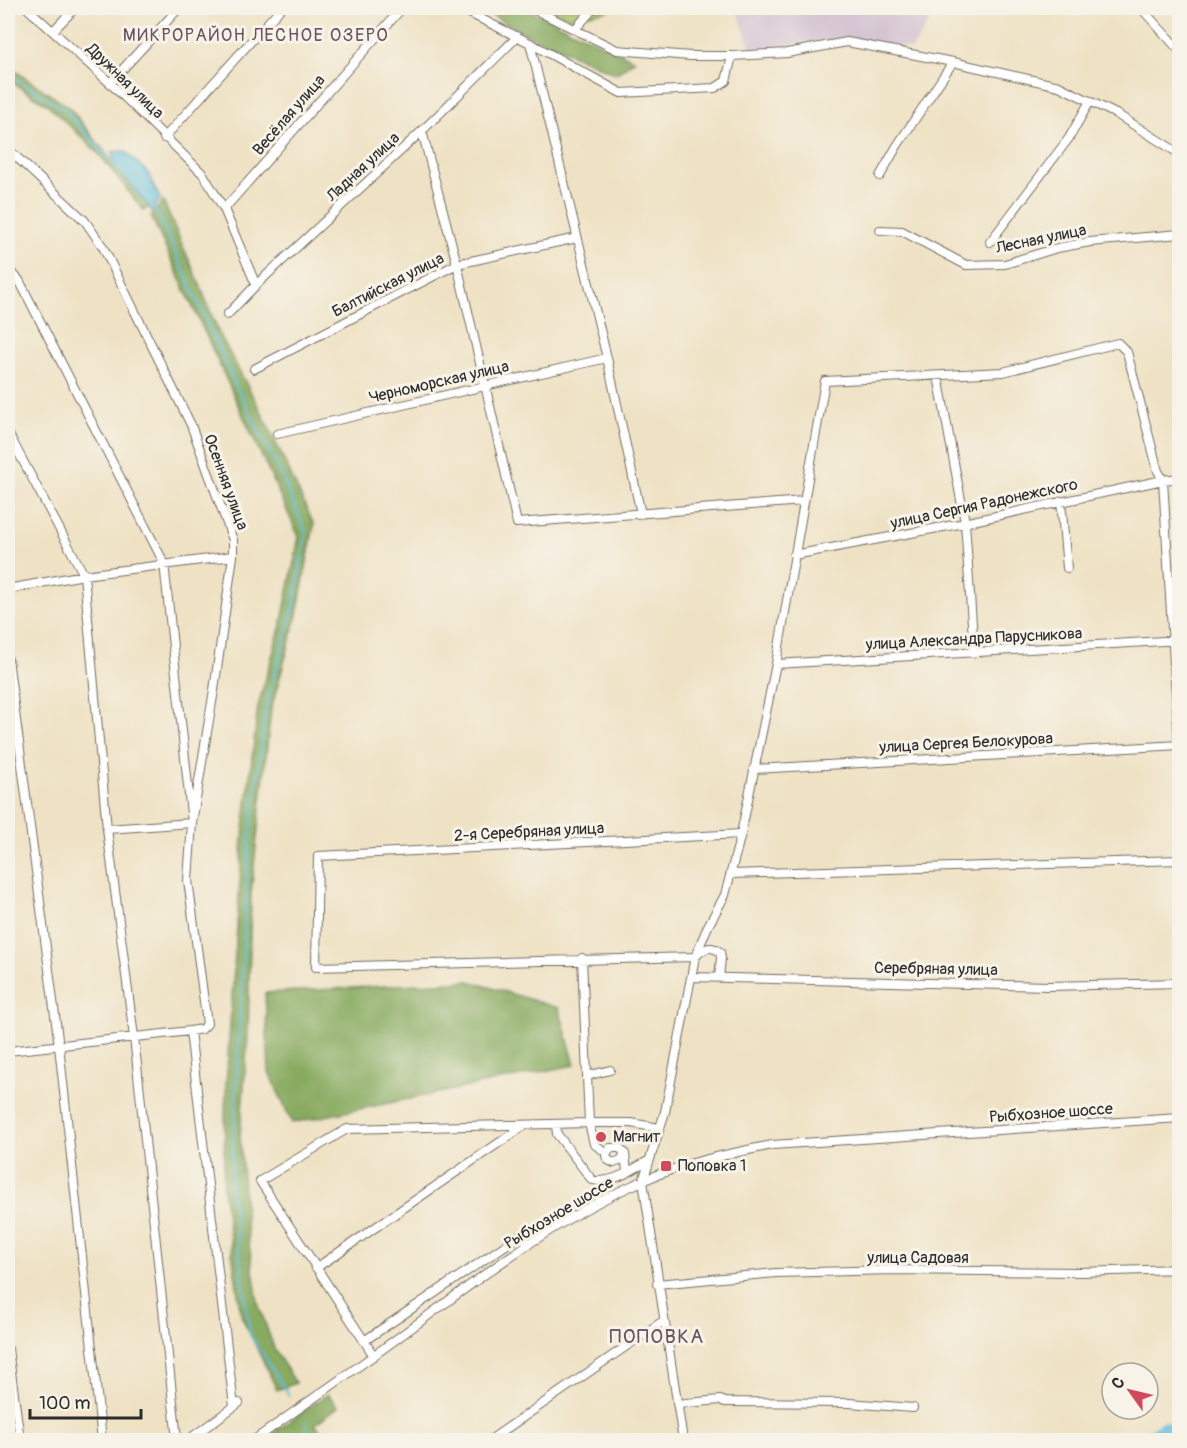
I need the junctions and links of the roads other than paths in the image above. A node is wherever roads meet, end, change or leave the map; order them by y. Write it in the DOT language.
graph roads {
  1 [pos="27,8"];
  2 [pos="75,8"];
  3 [pos="178,8"];
  4 [pos="281,8"];
  5 [pos="402,8"];
  6 [pos="459,8"];
  7 [pos="531,8"];
  8 [pos="594,8"];
  9 [pos="1141,8"];
  10 [pos="576,28"];
  11 [pos="53,31"];
  12 [pos="517,38"];
  13 [pos="530,43"];
  14 [pos="1179,51"];
  15 [pos="732,56"];
  16 [pos="953,62"];
  17 [pos="110,83"];
  18 [pos="1090,101"];
  19 [pos="422,131"];
  20 [pos="164,138"];
  21 [pos="9,154"];
  22 [pos="1179,154"];
  23 [pos="880,176"];
  24 [pos="224,209"];
  25 [pos="880,230"];
  26 [pos="1179,234"];
  27 [pos="577,238"];
  28 [pos="990,242"];
  29 [pos="457,264"];
  30 [pos="8,269"];
  31 [pos="256,285"];
  32 [pos="227,315"];
  33 [pos="607,358"];
  34 [pos="254,369"];
  35 [pos="938,376"];
  36 [pos="484,386"];
  37 [pos="8,433"];
  38 [pos="277,434"];
  39 [pos="1179,478"];
  40 [pos="1163,480"];
  41 [pos="804,501"];
  42 [pos="1061,501"];
  43 [pos="641,514"];
  44 [pos="965,522"];
  45 [pos="794,555"];
  46 [pos="233,556"];
  47 [pos="164,563"];
  48 [pos="1067,568"];
  49 [pos="84,575"];
  50 [pos="8,589"];
  51 [pos="1177,641"];
  52 [pos="974,653"];
  53 [pos="8,659"];
  54 [pos="776,664"];
  55 [pos="1179,745"];
  56 [pos="754,769"];
  57 [pos="192,823"];
  58 [pos="107,829"];
  59 [pos="741,834"];
  60 [pos="1179,860"];
  61 [pos="731,874"];
  62 [pos="695,957"];
  63 [pos="582,958"];
  64 [pos="692,977"];
  65 [pos="719,978"];
  66 [pos="1179,983"];
  67 [pos="190,1031"];
  68 [pos="134,1037"];
  69 [pos="59,1046"];
  70 [pos="8,1051"];
  71 [pos="610,1070"];
  72 [pos="587,1076"];
  73 [pos="1179,1118"];
  74 [pos="589,1123"];
  75 [pos="556,1124"];
  76 [pos="525,1125"];
  77 [pos="659,1128"];
  78 [pos="607,1153"];
  79 [pos="625,1154"];
  80 [pos="648,1161"];
  81 [pos="627,1172"];
  82 [pos="643,1180"];
  83 [pos="528,1245"];
  84 [pos="316,1268"];
  85 [pos="1179,1269"];
  86 [pos="657,1284"];
  87 [pos="663,1321"];
  88 [pos="364,1341"];
  89 [pos="8,1349"];
  90 [pos="374,1356"];
  91 [pos="677,1404"];
  92 [pos="913,1408"];
  93 [pos="20,1440"];
  94 [pos="102,1440"];
  95 [pos="177,1440"];
  96 [pos="188,1440"];
  97 [pos="254,1440"];
  98 [pos="490,1440"];
  99 [pos="683,1440"];
  1 -- 11 [label="street, Дружная улица"];
  2 -- 11 [label="street"];
  3 -- 17 [label="street"];
  4 -- 20 [label="street"];
  5 -- 24 [label="street, Весёлая улица"];
  6 -- 12 [label="street"];
  7 -- 10 [label="street"];
  8 -- 10 [label="street"];
  9 -- 14 [label="street"];
  10 -- 15 [label="street"];
  11 -- 17 [label="street, Дружная улица"];
  12 -- 13 [label="street"];
  12 -- 19 [label="street, Ладная улица"];
  13 -- 15 [label="street"];
  13 -- 27 [label="street"];
  15 -- 16 [label="street"];
  16 -- 18 [label="street"];
  16 -- 23 [label="street"];
  17 -- 20 [label="street, Дружная улица"];
  18 -- 22 [label="street"];
  18 -- 28 [label="street"];
  19 -- 29 [label="street"];
  19 -- 31 [label="street, Ладная улица"];
  20 -- 24 [label="street, Дружная улица"];
  21 -- 46 [label="street, Осенняя улица"];
  24 -- 31 [label="street"];
  25 -- 26 [label="street, Лесная улица"];
  27 -- 29 [label="street, Балтийская улица"];
  27 -- 33 [label="street"];
  29 -- 34 [label="street, Балтийская улица"];
  29 -- 36 [label="street"];
  30 -- 47 [label="street"];
  31 -- 32 [label="street, Ладная улица"];
  33 -- 36 [label="street, Черноморская улица"];
  33 -- 43 [label="street"];
  35 -- 40 [label="street"];
  35 -- 41 [label="street"];
  35 -- 44 [label="street"];
  36 -- 38 [label="street, Черноморская улица"];
  36 -- 43 [label="street"];
  37 -- 49 [label="street"];
  39 -- 40 [label="street, улица Сергия Радонежского"];
  40 -- 42 [label="street, улица Сергия Радонежского"];
  40 -- 51 [label="street"];
  41 -- 43 [label="street"];
  41 -- 45 [label="street"];
  42 -- 44 [label="street, улица Сергия Радонежского"];
  42 -- 48 [label="street"];
  44 -- 45 [label="street, улица Сергия Радонежского"];
  44 -- 52 [label="street"];
  45 -- 54 [label="street"];
  46 -- 47 [label="street, Осенняя улица"];
  46 -- 57 [label="street"];
  47 -- 49 [label="street, Осенняя улица"];
  47 -- 57 [label="street"];
  49 -- 50 [label="street, Осенняя улица"];
  49 -- 58 [label="street"];
  51 -- 52 [label="street, улица Александра Парусникова"];
  51 -- 55 [label="street"];
  52 -- 54 [label="street, улица Александра Парусникова"];
  53 -- 69 [label="street"];
  54 -- 56 [label="street"];
  55 -- 56 [label="street, улица Сергея Белокурова"];
  56 -- 59 [label="street"];
  57 -- 58 [label="street"];
  57 -- 67 [label="street"];
  58 -- 68 [label="street"];
  59 -- 61 [label="street"];
  59 -- 63 [label="street, 2-я Серебряная улица"];
  60 -- 61 [label="street"];
  61 -- 62 [label="street"];
  62 -- 63 [label="street"];
  62 -- 64 [label="street"];
  62 -- 65 [label="street"];
  63 -- 72 [label="street"];
  64 -- 65 [label="street, Серебряная улица"];
  64 -- 77 [label="street"];
  65 -- 66 [label="street, Серебряная улица"];
  67 -- 68 [label="street"];
  67 -- 96 [label="street"];
  68 -- 69 [label="street"];
  68 -- 95 [label="street"];
  69 -- 70 [label="street"];
  69 -- 94 [label="street"];
  71 -- 72 [label="street"];
  72 -- 74 [label="street"];
  73 -- 82 [label="street, Рыбхозное шоссе"];
  74 -- 75 [label="street"];
  74 -- 77 [label="street"];
  74 -- 78 [label="street"];
  75 -- 76 [label="street"];
  75 -- 81 [label="street"];
  76 -- 84 [label="street"];
  76 -- 84 [label="street"];
  77 -- 80 [label="street"];
  78 -- 79 [label="street"];
  78 -- 79 [label="street"];
  79 -- 81 [label="street"];
  80 -- 81 [label="street"];
  80 -- 82 [label="street"];
  82 -- 83 [label="street, Рыбхозное шоссе"];
  82 -- 86 [label="street"];
  83 -- 88 [label="street"];
  83 -- 90 [label="street, Рыбхозное шоссе"];
  84 -- 88 [label="street"];
  85 -- 86 [label="street, улица Садовая"];
  86 -- 87 [label="street"];
  87 -- 91 [label="street"];
  87 -- 98 [label="street"];
  88 -- 90 [label="street"];
  89 -- 93 [label="street"];
  90 -- 97 [label="street, Рыбхозное шоссе"];
  91 -- 92 [label="street"];
  91 -- 99 [label="street"];
}
